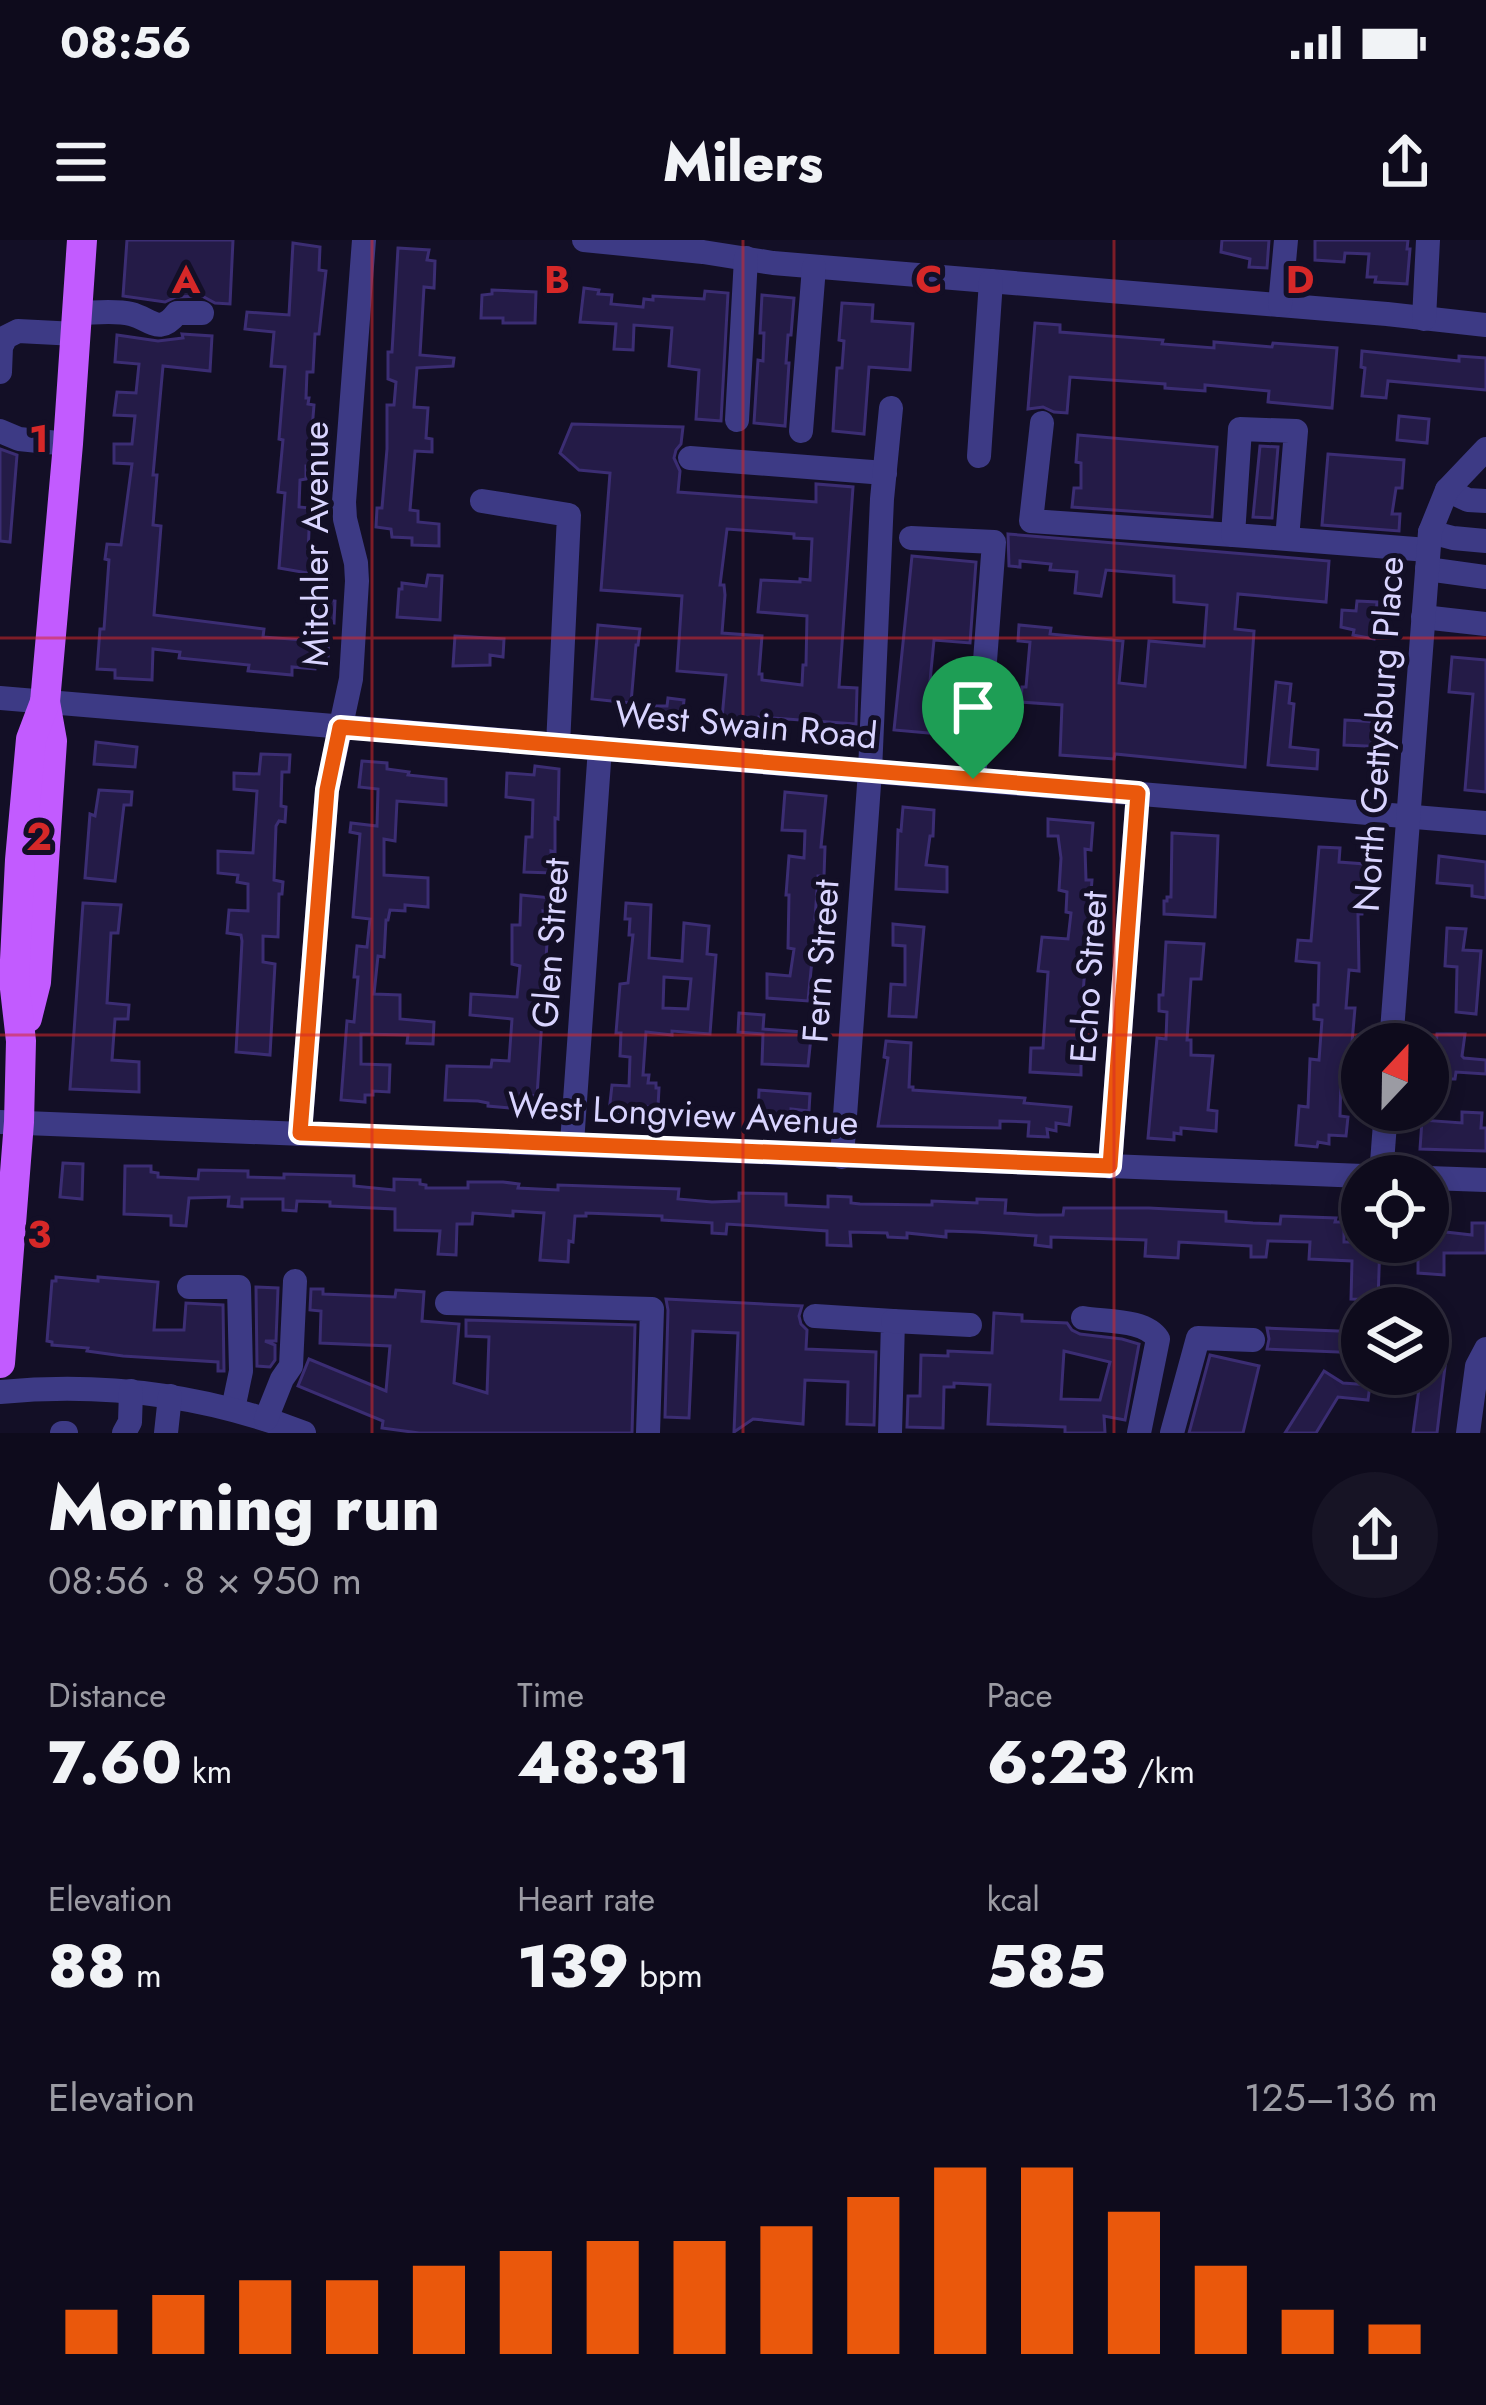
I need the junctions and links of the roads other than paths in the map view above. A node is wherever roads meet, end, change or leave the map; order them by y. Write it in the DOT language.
graph roads {
  1 [pos="82,240"];
  2 [pos="364,240"];
  3 [pos="584,240"];
  4 [pos="1286,240"];
  5 [pos="1428,240"];
  6 [pos="704,246"];
  7 [pos="746,258"];
  8 [pos="814,267"];
  9 [pos="991,281"];
  10 [pos="1280,305"];
  11 [pos="189,313"];
  12 [pos="1424,319"];
  13 [pos="77,323"];
  14 [pos="1486,326"];
  15 [pos="0,371"];
  16 [pos="891,408"];
  17 [pos="737,420"];
  18 [pos="1042,424"];
  19 [pos="0,431"];
  20 [pos="801,431"];
  21 [pos="68,443"];
  22 [pos="1486,448"];
  23 [pos="979,456"];
  24 [pos="690,458"];
  25 [pos="885,473"];
  26 [pos="1447,490"];
  27 [pos="482,501"];
  28 [pos="1486,501"];
  29 [pos="1233,535"];
  30 [pos="910,538"];
  31 [pos="1287,539"];
  32 [pos="1486,541"];
  33 [pos="1428,550"];
  34 [pos="1486,577"];
  35 [pos="998,602"];
  36 [pos="1423,616"];
  37 [pos="1486,624"];
  38 [pos="0,698"];
  39 [pos="45,702"];
  40 [pos="340,727"];
  41 [pos="558,745"];
  42 [pos="600,748"];
  43 [pos="870,771"];
  44 [pos="978,780"];
  45 [pos="1138,793"];
  46 [pos="1408,816"];
  47 [pos="1486,823"];
  48 [pos="10,859"];
  49 [pos="1393,1023"];
  50 [pos="21,1041"];
  51 [pos="9,1122"];
  52 [pos="300,1133"];
  53 [pos="572,1143"];
  54 [pos="842,1157"];
  55 [pos="1110,1166"];
  56 [pos="1341,1175"];
  57 [pos="1449,1179"];
  58 [pos="1486,1180"];
  59 [pos="295,1281"];
  60 [pos="3,1286"];
  61 [pos="190,1287"];
  62 [pos="447,1303"];
  63 [pos="815,1316"];
  64 [pos="1083,1318"];
  65 [pos="893,1321"];
  66 [pos="970,1324"];
  67 [pos="1253,1340"];
  68 [pos="1486,1349"];
  69 [pos="0,1363"];
  70 [pos="131,1391"];
  71 [pos="0,1392"];
  72 [pos="170,1396"];
  73 [pos="233,1409"];
  74 [pos="266,1419"];
  75 [pos="124,1433"];
  76 [pos="166,1433"];
  77 [pos="304,1433"];
  78 [pos="648,1433"];
  79 [pos="890,1433"];
  80 [pos="1139,1433"];
  81 [pos="1172,1433"];
  82 [pos="1468,1433"];
  1 -- 13 [label="main road"];
  2 -- 40 [label="street, Mitchler Avenue"];
  3 -- 6 [label="street"];
  4 -- 10 [label="street"];
  5 -- 12 [label="street"];
  6 -- 7 [label="street"];
  7 -- 8 [label="street"];
  7 -- 17 [label="street"];
  8 -- 9 [label="street"];
  8 -- 20 [label="street"];
  9 -- 10 [label="street"];
  9 -- 23 [label="street"];
  10 -- 12 [label="street"];
  11 -- 13 [label="street"];
  12 -- 14 [label="street"];
  13 -- 15 [label="street"];
  13 -- 21 [label="main road"];
  16 -- 25 [label="street, Fern Street"];
  18 -- 29 [label="street"];
  19 -- 21 [label="street"];
  21 -- 39 [label="main road"];
  22 -- 26 [label="street, North Gettysburg Place"];
  24 -- 25 [label="street"];
  25 -- 43 [label="street, Fern Street"];
  26 -- 28 [label="street"];
  26 -- 33 [label="street, North Gettysburg Place"];
  27 -- 41 [label="street"];
  29 -- 31 [label="street"];
  29 -- 31 [label="street"];
  30 -- 44 [label="street"];
  31 -- 33 [label="street"];
  32 -- 33 [label="street"];
  33 -- 34 [label="street"];
  33 -- 36 [label="street, North Gettysburg Place"];
  35 -- 44 [label="street"];
  36 -- 37 [label="street"];
  36 -- 46 [label="street, North Gettysburg Place"];
  38 -- 39 [label="street, West Swain Road"];
  39 -- 40 [label="street, West Swain Road"];
  39 -- 48 [label="main road"];
  39 -- 50 [label="main road"];
  40 -- 41 [label="street, West Swain Road"];
  40 -- 52 [label="street, Mitchler Avenue"];
  41 -- 42 [label="street, West Swain Road"];
  42 -- 43 [label="street, West Swain Road"];
  42 -- 53 [label="street, Glen Street"];
  43 -- 44 [label="street, West Swain Road"];
  43 -- 54 [label="street, Fern Street"];
  44 -- 45 [label="street, West Swain Road"];
  45 -- 46 [label="street, West Swain Road"];
  45 -- 55 [label="street, Echo Street"];
  46 -- 47 [label="street, West Swain Road"];
  46 -- 49 [label="street, North Gettysburg Place"];
  48 -- 50 [label="main road"];
  50 -- 51 [label="main road"];
  51 -- 52 [label="street, West Longview Avenue"];
  51 -- 60 [label="main road"];
  52 -- 53 [label="street, West Longview Avenue"];
  53 -- 54 [label="street, West Longview Avenue"];
  54 -- 55 [label="street, West Longview Avenue"];
  55 -- 56 [label="street, West Longview Avenue"];
  57 -- 58 [label="street"];
  59 -- 74 [label="street"];
  60 -- 69 [label="main road"];
  61 -- 73 [label="street"];
  62 -- 78 [label="street"];
  63 -- 65 [label="street"];
  64 -- 80 [label="street"];
  65 -- 66 [label="street"];
  65 -- 79 [label="street"];
  67 -- 81 [label="street"];
  68 -- 82 [label="street"];
  70 -- 71 [label="street"];
  70 -- 72 [label="street"];
  70 -- 75 [label="street"];
  72 -- 73 [label="street"];
  72 -- 76 [label="street"];
  73 -- 74 [label="street"];
  74 -- 77 [label="street"];
}
